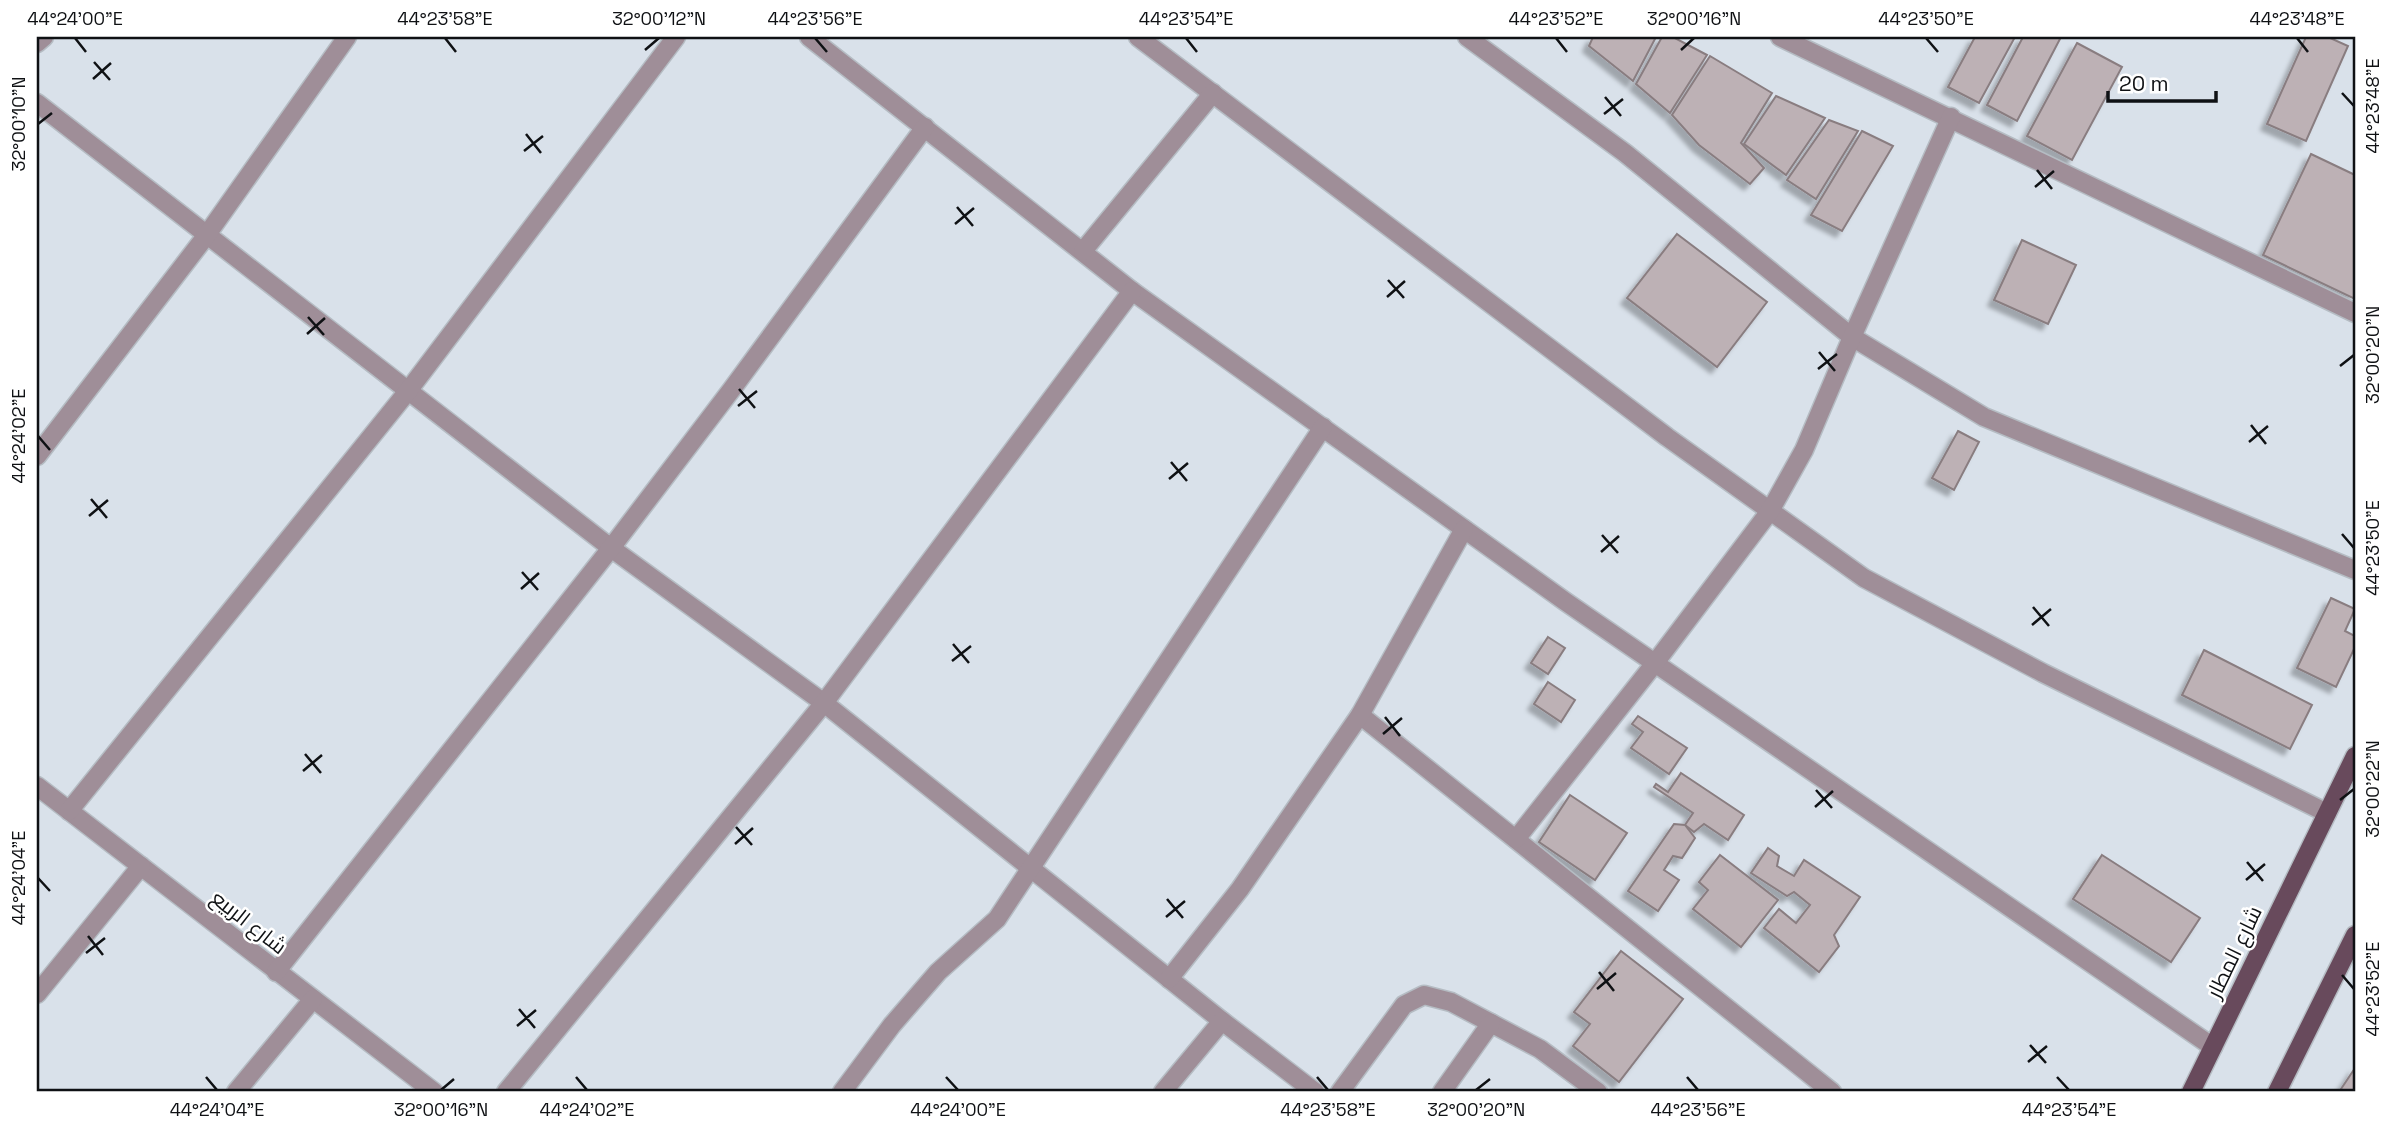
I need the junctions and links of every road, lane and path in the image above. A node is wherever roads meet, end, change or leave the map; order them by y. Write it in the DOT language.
graph roads {
  1 [pos="44,37"];
  2 [pos="348,37"];
  3 [pos="676,37"];
  4 [pos="809,37"];
  5 [pos="1138,37"];
  6 [pos="1467,37"];
  7 [pos="1780,37"];
  8 [pos="37,43"];
  9 [pos="1213,93"];
  10 [pos="37,103"];
  11 [pos="1951,117"];
  12 [pos="925,127"];
  13 [pos="206,236"];
  14 [pos="1083,251"];
  15 [pos="1132,291"];
  16 [pos="2355,313"];
  17 [pos="1852,337"];
  18 [pos="408,391"];
  19 [pos="1322,427"];
  20 [pos="37,456"];
  21 [pos="1770,510"];
  22 [pos="1464,529"];
  23 [pos="611,548"];
  24 [pos="2355,570"];
  25 [pos="1655,663"];
  26 [pos="824,703"];
  27 [pos="1360,715"];
  28 [pos="2355,756"];
  29 [pos="37,786"];
  30 [pos="69,811"];
  31 [pos="2327,813"];
  32 [pos="1516,839"];
  33 [pos="141,866"];
  34 [pos="1030,867"];
  35 [pos="2355,935"];
  36 [pos="276,972"];
  37 [pos="1169,979"];
  38 [pos="37,994"];
  39 [pos="313,999"];
  40 [pos="1222,1021"];
  41 [pos="1491,1023"];
  42 [pos="2213,1047"];
  43 [pos="236,1092"];
  44 [pos="434,1092"];
  45 [pos="506,1092"];
  46 [pos="842,1092"];
  47 [pos="1163,1092"];
  48 [pos="1315,1092"];
  49 [pos="1340,1092"];
  50 [pos="1442,1092"];
  51 [pos="1598,1092"];
  52 [pos="1832,1092"];
  53 [pos="2191,1092"];
  54 [pos="2277,1092"];
  1 -- 8 [label="street"];
  2 -- 13 [label="street"];
  3 -- 18 [label="street"];
  4 -- 12 [label="street"];
  5 -- 9 [label="street"];
  6 -- 17 [label="street"];
  7 -- 11 [label="street"];
  9 -- 14 [label="street"];
  9 -- 21 [label="street"];
  10 -- 13 [label="street"];
  11 -- 16 [label="street"];
  11 -- 17 [label="street"];
  12 -- 14 [label="street"];
  12 -- 23 [label="street"];
  13 -- 18 [label="street"];
  13 -- 20 [label="street"];
  14 -- 15 [label="street"];
  15 -- 19 [label="street"];
  15 -- 26 [label="street"];
  17 -- 21 [label="street"];
  17 -- 24 [label="street"];
  18 -- 23 [label="street"];
  18 -- 30 [label="street"];
  19 -- 22 [label="street"];
  19 -- 34 [label="street"];
  21 -- 25 [label="street"];
  21 -- 31 [label="street"];
  22 -- 25 [label="street"];
  22 -- 27 [label="street"];
  23 -- 26 [label="street"];
  23 -- 36 [label="street"];
  25 -- 32 [label="street"];
  25 -- 42 [label="street"];
  26 -- 34 [label="street"];
  26 -- 45 [label="street"];
  27 -- 32 [label="street"];
  27 -- 37 [label="street"];
  28 -- 31 [label="main road, شارع المطار"];
  29 -- 30 [label="street, شارع الربيع"];
  30 -- 33 [label="street, شارع الربيع"];
  31 -- 42 [label="main road, شارع المطار"];
  32 -- 52 [label="street"];
  33 -- 36 [label="street, شارع الربيع"];
  33 -- 38 [label="street"];
  34 -- 37 [label="street"];
  34 -- 46 [label="street"];
  35 -- 54 [label="main road"];
  36 -- 39 [label="street, شارع الربيع"];
  37 -- 40 [label="street"];
  39 -- 43 [label="street"];
  39 -- 44 [label="street, شارع الربيع"];
  40 -- 47 [label="street"];
  40 -- 48 [label="street"];
  41 -- 49 [label="street"];
  41 -- 50 [label="street"];
  41 -- 51 [label="street"];
  42 -- 53 [label="main road, شارع المطار"];
}
